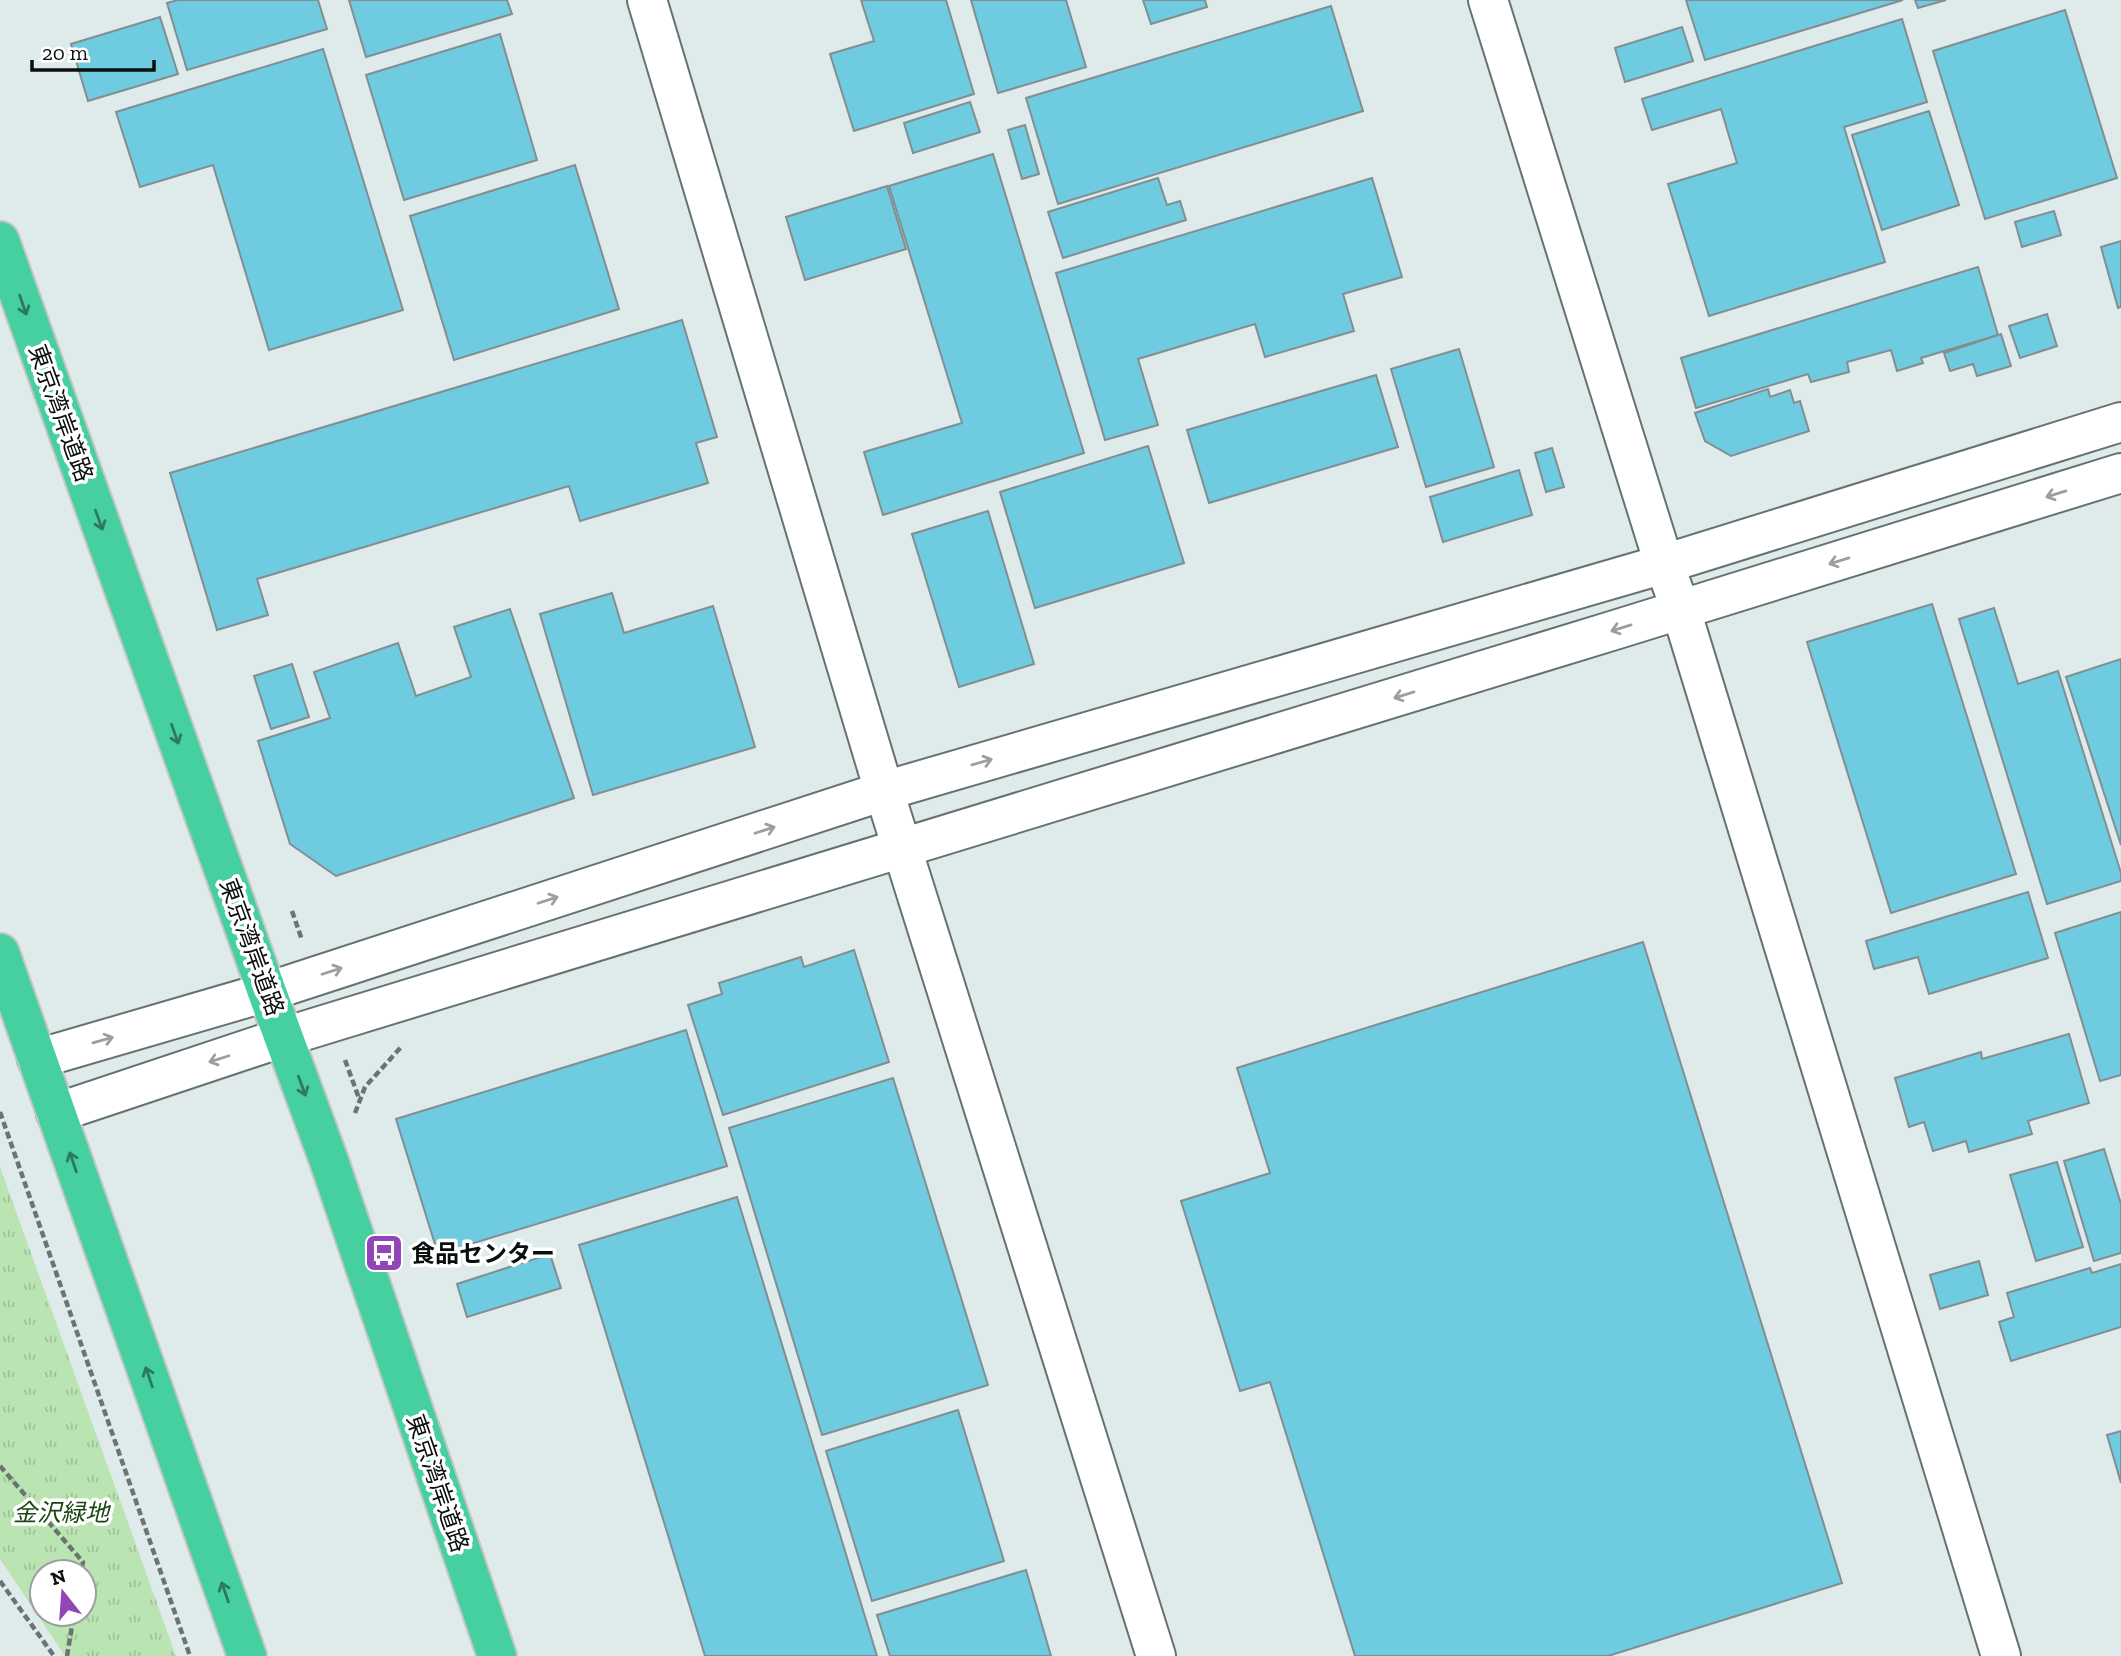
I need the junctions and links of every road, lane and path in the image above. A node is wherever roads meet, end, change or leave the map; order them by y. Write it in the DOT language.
graph roads {
  1 [pos="647,0"];
  2 [pos="1488,0"];
  3 [pos="0,241"];
  4 [pos="2121,422"];
  5 [pos="2121,473"];
  6 [pos="1664,564"];
  7 [pos="1681,610"];
  8 [pos="884,791"];
  9 [pos="903,849"];
  10 [pos="0,953"];
  11 [pos="267,992"];
  12 [pos="284,1037"];
  13 [pos="37,1059"];
  14 [pos="0,1112"];
  15 [pos="56,1113"];
  16 [pos="0,1466"];
  17 [pos="80,1558"];
  18 [pos="0,1581"];
  19 [pos="72,1628"];
  20 [pos="54,1656"];
  21 [pos="67,1656"];
  22 [pos="190,1656"];
  23 [pos="247,1656"];
  24 [pos="497,1656"];
  25 [pos="1156,1656"];
  26 [pos="2001,1656"];
  1 -- 8 [label="street"];
  2 -- 6 [label="street"];
  3 -- 11 [label="highway, 東京湾岸道路, one-way"];
  4 -- 6 [label="street"];
  5 -- 7 [label="street, one-way"];
  6 -- 7 [label="street"];
  8 -- 6 [label="street, one-way"];
  7 -- 9 [label="street, one-way"];
  7 -- 26 [label="street"];
  8 -- 9 [label="street"];
  11 -- 8 [label="street, one-way"];
  9 -- 12 [label="street"];
  9 -- 25 [label="street"];
  10 -- 13 [label="highway"];
  11 -- 12 [label="highway, 東京湾岸道路"];
  13 -- 11 [label="street, one-way"];
  12 -- 15 [label="street, one-way"];
  12 -- 24 [label="highway, 東京湾岸道路, one-way"];
  13 -- 15 [label="highway"];
  14 -- 22 [label="path"];
  23 -- 15 [label="highway, one-way"];
  16 -- 17 [label="path"];
  18 -- 20 [label="path"];
  19 -- 21 [label="path"];
}
